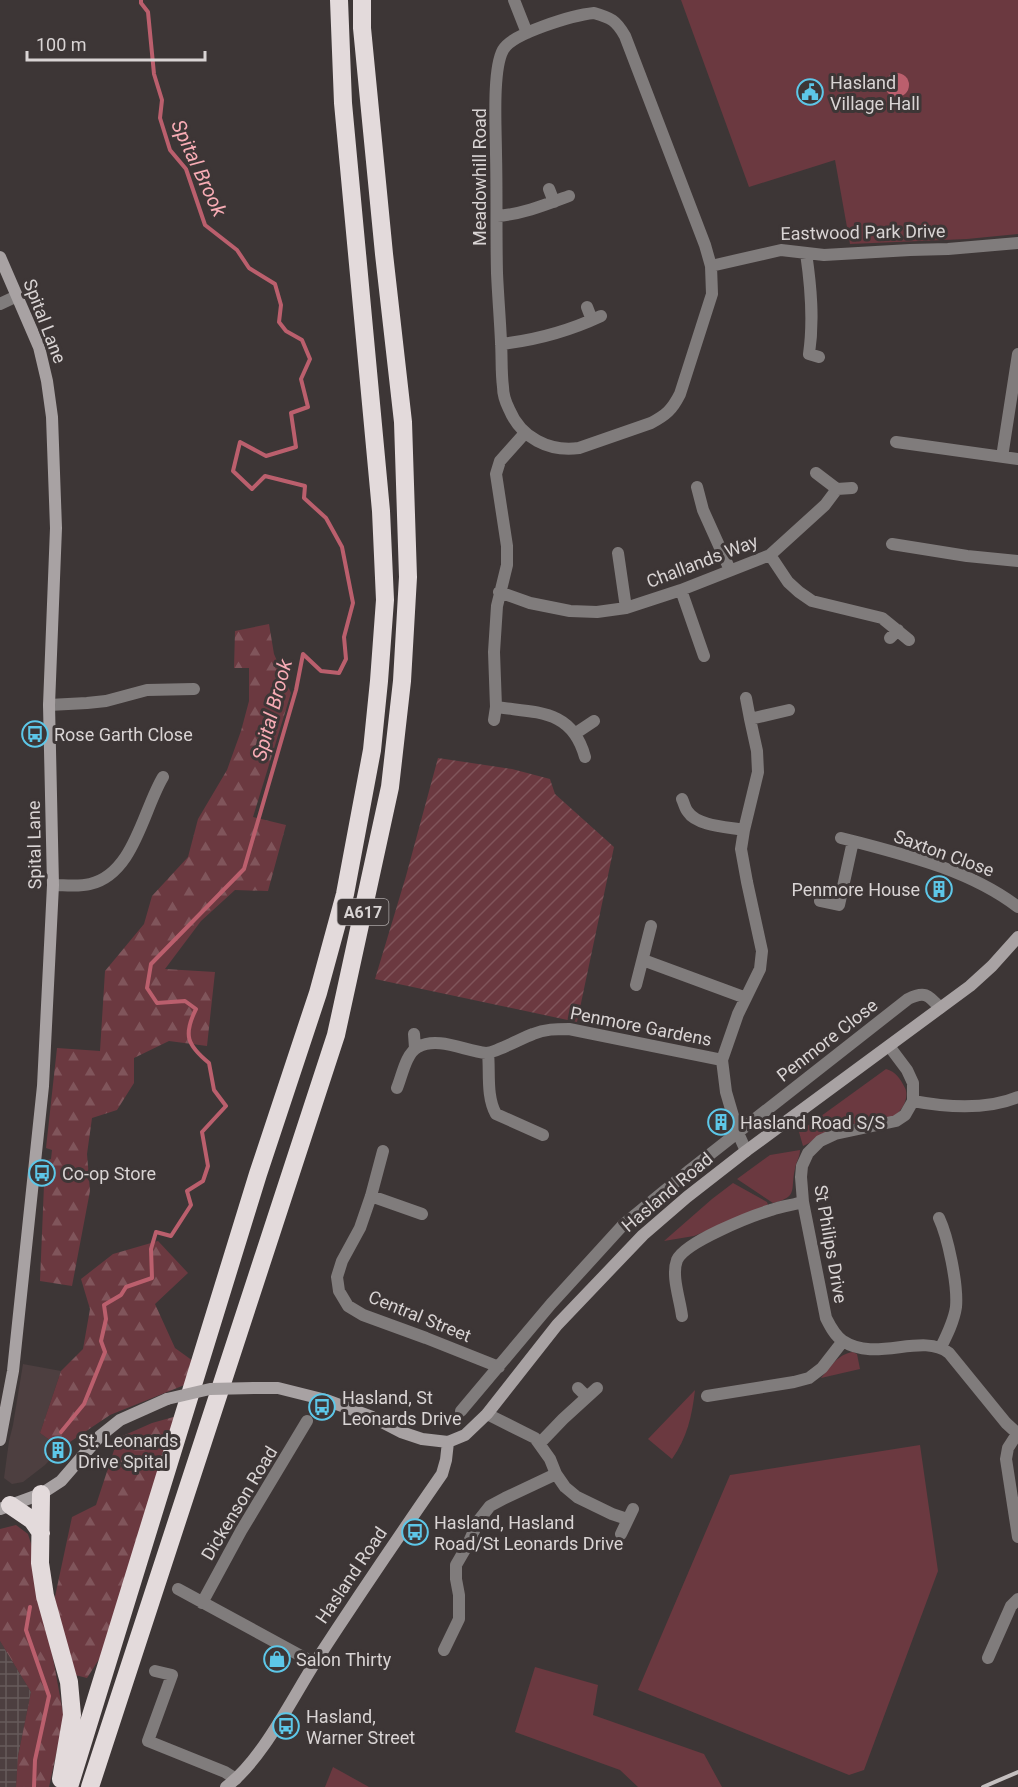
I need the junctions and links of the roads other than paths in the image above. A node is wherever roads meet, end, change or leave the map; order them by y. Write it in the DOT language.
graph roads {
  1 [pos="339,0"];
  2 [pos="362,0"];
  3 [pos="514,0"];
  4 [pos="527,33"];
  5 [pos="549,189"];
  6 [pos="569,196"];
  7 [pos="554,202"];
  8 [pos="497,216"];
  9 [pos="1018,243"];
  10 [pos="806,253"];
  11 [pos="0,257"];
  12 [pos="711,266"];
  13 [pos="17,296"];
  14 [pos="0,304"];
  15 [pos="587,307"];
  16 [pos="501,344"];
  17 [pos="1018,354"];
  18 [pos="809,357"];
  19 [pos="525,433"];
  20 [pos="896,442"];
  21 [pos="1002,457"];
  22 [pos="1018,459"];
  23 [pos="816,473"];
  24 [pos="697,487"];
  25 [pos="852,488"];
  26 [pos="837,489"];
  27 [pos="891,544"];
  28 [pos="618,553"];
  29 [pos="770,555"];
  30 [pos="1018,561"];
  31 [pos="730,570"];
  32 [pos="681,590"];
  33 [pos="499,592"];
  34 [pos="626,608"];
  35 [pos="909,640"];
  36 [pos="704,656"];
  37 [pos="194,689"];
  38 [pos="746,698"];
  39 [pos="49,705"];
  40 [pos="789,710"];
  41 [pos="750,719"];
  42 [pos="594,721"];
  43 [pos="576,733"];
  44 [pos="585,757"];
  45 [pos="163,777"];
  46 [pos="682,799"];
  47 [pos="744,830"];
  48 [pos="53,885"];
  49 [pos="820,901"];
  50 [pos="1018,907"];
  51 [pos="651,926"];
  52 [pos="1018,937"];
  53 [pos="643,960"];
  54 [pos="636,985"];
  55 [pos="746,998"];
  56 [pos="940,1008"];
  57 [pos="414,1034"];
  58 [pos="889,1046"];
  59 [pos="415,1048"];
  60 [pos="488,1053"];
  61 [pos="722,1060"];
  62 [pos="397,1088"];
  63 [pos="1018,1097"];
  64 [pos="913,1101"];
  65 [pos="738,1133"];
  66 [pos="543,1135"];
  67 [pos="383,1151"];
  68 [pos="746,1151"];
  69 [pos="371,1196"];
  70 [pos="803,1202"];
  71 [pos="422,1214"];
  72 [pos="939,1218"];
  73 [pos="685,1307"];
  74 [pos="843,1341"];
  75 [pos="941,1347"];
  76 [pos="499,1367"];
  77 [pos="489,1379"];
  78 [pos="578,1388"];
  79 [pos="597,1388"];
  80 [pos="505,1390"];
  81 [pos="706,1396"];
  82 [pos="587,1397"];
  83 [pos="461,1411"];
  84 [pos="487,1414"];
  85 [pos="307,1421"];
  86 [pos="1018,1434"];
  87 [pos="0,1440"];
  88 [pos="448,1442"];
  89 [pos="540,1443"];
  90 [pos="556,1474"];
  91 [pos="41,1494"];
  92 [pos="5,1507"];
  93 [pos="41,1533"];
  94 [pos="621,1534"];
  95 [pos="1018,1537"];
  96 [pos="178,1589"];
  97 [pos="1018,1599"];
  98 [pos="202,1602"];
  99 [pos="444,1650"];
  100 [pos="988,1658"];
  101 [pos="315,1663"];
  102 [pos="155,1671"];
  103 [pos="236,1779"];
  104 [pos="60,1787"];
  105 [pos="69,1787"];
  106 [pos="90,1787"];
  107 [pos="226,1787"];
  1 -- 105 [label="highway, A617"];
  2 -- 106 [label="highway, A617"];
  3 -- 4 [label="street"];
  4 -- 8 [label="street, Meadowhill Road"];
  4 -- 12 [label="street, Meadowhill Road"];
  5 -- 7 [label="street"];
  6 -- 7 [label="street"];
  7 -- 8 [label="street"];
  8 -- 16 [label="street, Meadowhill Road"];
  9 -- 10 [label="street, Eastwood Park Drive"];
  10 -- 12 [label="street, Eastwood Park Drive"];
  10 -- 18 [label="street"];
  11 -- 13 [label="main road, Spital Lane"];
  12 -- 19 [label="street, Meadowhill Road"];
  13 -- 14 [label="street"];
  13 -- 39 [label="main road, Spital Lane"];
  15 -- 16 [label="street"];
  16 -- 19 [label="street, Meadowhill Road"];
  17 -- 21 [label="street"];
  19 -- 33 [label="street"];
  20 -- 21 [label="street"];
  21 -- 22 [label="street"];
  23 -- 26 [label="street"];
  24 -- 31 [label="street"];
  25 -- 26 [label="street"];
  26 -- 29 [label="street, Challands Way"];
  27 -- 30 [label="street"];
  28 -- 34 [label="street, Challands Way"];
  29 -- 31 [label="street, Challands Way"];
  29 -- 35 [label="street"];
  31 -- 32 [label="street, Challands Way"];
  32 -- 34 [label="street, Challands Way"];
  32 -- 36 [label="street"];
  33 -- 34 [label="street, Challands Way"];
  33 -- 43 [label="street"];
  37 -- 39 [label="street"];
  38 -- 41 [label="street"];
  39 -- 48 [label="main road, Spital Lane"];
  40 -- 41 [label="street"];
  41 -- 47 [label="street"];
  42 -- 43 [label="street"];
  43 -- 44 [label="street"];
  45 -- 48 [label="street"];
  46 -- 47 [label="street"];
  47 -- 55 [label="street"];
  48 -- 87 [label="main road, Spital Lane"];
  49 -- 50 [label="street, Saxton Close"];
  51 -- 53 [label="street"];
  52 -- 56 [label="main road, Hasland Road"];
  53 -- 54 [label="street"];
  53 -- 55 [label="street"];
  55 -- 61 [label="street"];
  56 -- 58 [label="main road, Hasland Road"];
  56 -- 65 [label="street, Penmore Close"];
  57 -- 59 [label="street"];
  58 -- 64 [label="street"];
  58 -- 68 [label="main road, Hasland Road"];
  59 -- 60 [label="street"];
  59 -- 62 [label="street"];
  60 -- 61 [label="street, Penmore Gardens"];
  60 -- 66 [label="street"];
  61 -- 65 [label="street"];
  63 -- 64 [label="street"];
  64 -- 70 [label="street, St Philips Drive"];
  65 -- 68 [label="street"];
  65 -- 76 [label="street, Hasland Road"];
  67 -- 69 [label="street, Central Street"];
  68 -- 80 [label="main road, Hasland Road"];
  69 -- 71 [label="street"];
  69 -- 76 [label="street, Central Street"];
  70 -- 73 [label="street"];
  70 -- 74 [label="street, St Philips Drive"];
  72 -- 75 [label="street"];
  74 -- 75 [label="street"];
  74 -- 81 [label="street"];
  75 -- 86 [label="street"];
  76 -- 77 [label="street, Hasland Road"];
  77 -- 80 [label="street"];
  77 -- 83 [label="street, Hasland Road"];
  78 -- 82 [label="street"];
  79 -- 82 [label="street"];
  80 -- 84 [label="main road, Hasland Road"];
  82 -- 89 [label="street"];
  84 -- 88 [label="main road, Hasland Road"];
  84 -- 89 [label="street"];
  85 -- 98 [label="street, Dickenson Road"];
  86 -- 95 [label="street"];
  88 -- 91 [label="main road, bridge"];
  88 -- 101 [label="main road, Hasland Road"];
  89 -- 90 [label="street"];
  90 -- 94 [label="street"];
  90 -- 99 [label="street"];
  91 -- 92 [label="main road"];
  91 -- 93 [label="highway"];
  92 -- 93 [label="highway"];
  93 -- 104 [label="highway"];
  96 -- 98 [label="street"];
  97 -- 100 [label="street"];
  98 -- 101 [label="street"];
  101 -- 103 [label="main road, Hasland Road"];
  102 -- 103 [label="street"];
  103 -- 107 [label="main road, Hasland Road"];
}
